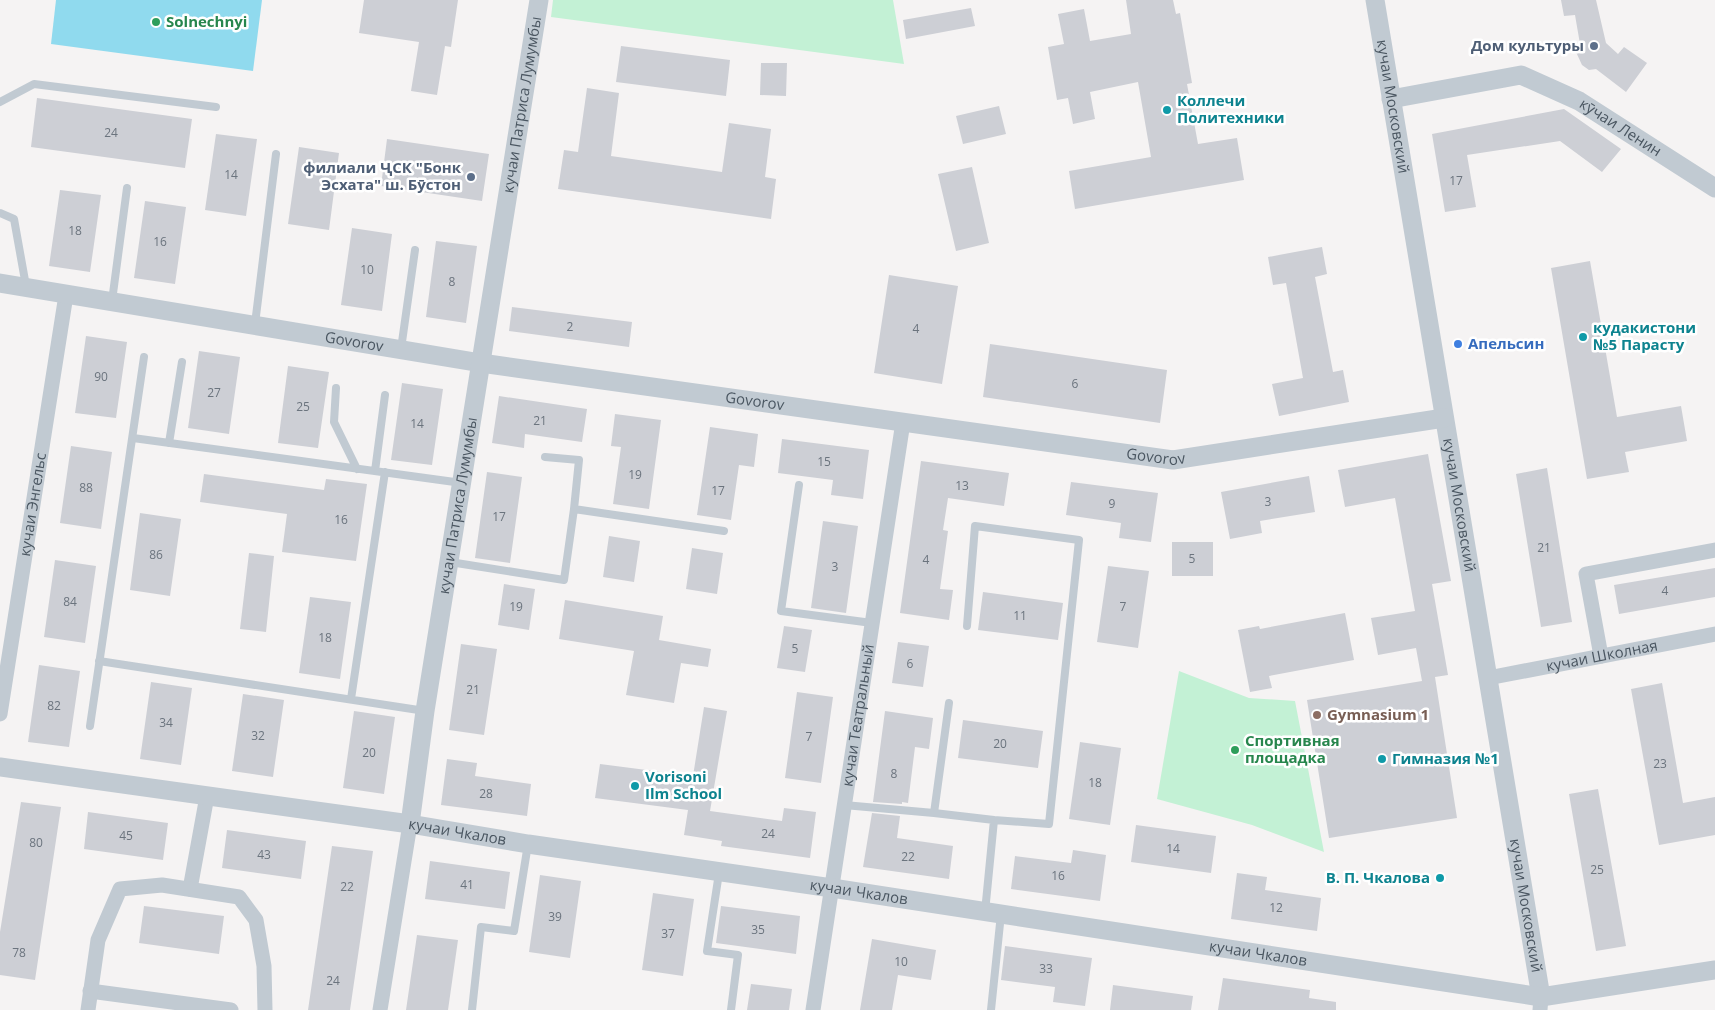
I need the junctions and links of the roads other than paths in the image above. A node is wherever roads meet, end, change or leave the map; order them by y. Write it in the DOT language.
graph roads {
  1 [pos="539,0"];
  2 [pos="1375,0"];
  3 [pos="1391,99"];
  4 [pos="0,102"];
  5 [pos="216,107"];
  6 [pos="276,154"];
  7 [pos="127,188"];
  8 [pos="1715,188"];
  9 [pos="0,214"];
  10 [pos="415,250"];
  11 [pos="0,283"];
  12 [pos="26,288"];
  13 [pos="66,296"];
  14 [pos="112,303"];
  15 [pos="256,324"];
  16 [pos="401,349"];
  17 [pos="144,356"];
  18 [pos="182,362"];
  19 [pos="481,363"];
  20 [pos="336,388"];
  21 [pos="385,395"];
  22 [pos="1444,418"];
  23 [pos="903,422"];
  24 [pos="133,438"];
  25 [pos="169,443"];
  26 [pos="545,457"];
  27 [pos="357,469"];
  28 [pos="376,471"];
  29 [pos="385,472"];
  30 [pos="462,483"];
  31 [pos="799,485"];
  32 [pos="574,509"];
  33 [pos="724,531"];
  34 [pos="1715,550"];
  35 [pos="450,562"];
  36 [pos="872,624"];
  37 [pos="967,626"];
  38 [pos="1715,634"];
  39 [pos="1601,656"];
  40 [pos="99,661"];
  41 [pos="1488,678"];
  42 [pos="351,699"];
  43 [pos="949,703"];
  44 [pos="425,711"];
  45 [pos="0,714"];
  46 [pos="90,726"];
  47 [pos="0,767"];
  48 [pos="207,796"];
  49 [pos="844,805"];
  50 [pos="934,813"];
  51 [pos="994,820"];
  52 [pos="410,824"];
  53 [pos="528,844"];
  54 [pos="719,872"];
  55 [pos="190,888"];
  56 [pos="832,888"];
  57 [pos="993,913"];
  58 [pos="1715,970"];
  59 [pos="90,991"];
  60 [pos="1541,1004"];
  61 [pos="88,1010"];
  62 [pos="231,1010"];
  63 [pos="265,1010"];
  64 [pos="380,1010"];
  65 [pos="472,1010"];
  66 [pos="731,1010"];
  67 [pos="814,1010"];
  68 [pos="992,1010"];
  1 -- 19 [label="street, кучаи Патриса Лумумбы"];
  2 -- 3 [label="street, кучаи Московский"];
  3 -- 8 [label="street, кӯчаи Ленин"];
  3 -- 22 [label="street, кучаи Московский"];
  4 -- 5 [label="lane"];
  6 -- 15 [label="lane"];
  7 -- 14 [label="lane"];
  9 -- 12 [label="lane"];
  10 -- 16 [label="lane"];
  11 -- 12 [label="street, Govorov"];
  12 -- 13 [label="street, Govorov"];
  13 -- 14 [label="street, Govorov"];
  13 -- 45 [label="street, кучаи Энгельс"];
  14 -- 15 [label="street, Govorov"];
  15 -- 16 [label="street, Govorov"];
  16 -- 19 [label="street, Govorov"];
  17 -- 24 [label="lane"];
  18 -- 25 [label="lane"];
  19 -- 23 [label="street, Govorov"];
  19 -- 30 [label="street, кучаи Патриса Лумумбы"];
  20 -- 27 [label="lane"];
  21 -- 28 [label="lane"];
  22 -- 23 [label="street, Govorov"];
  22 -- 41 [label="street, кучаи Московский"];
  23 -- 36 [label="street, кучаи Театральный"];
  24 -- 25 [label="lane"];
  24 -- 40 [label="lane"];
  25 -- 27 [label="lane"];
  26 -- 32 [label="lane"];
  27 -- 28 [label="lane"];
  28 -- 29 [label="lane"];
  29 -- 30 [label="lane"];
  29 -- 42 [label="lane"];
  30 -- 35 [label="street, кучаи Патриса Лумумбы"];
  31 -- 36 [label="lane"];
  32 -- 33 [label="lane"];
  32 -- 35 [label="lane"];
  34 -- 39 [label="street"];
  35 -- 44 [label="street, кучаи Патриса Лумумбы"];
  36 -- 49 [label="street, кучаи Театральный"];
  37 -- 51 [label="lane"];
  38 -- 39 [label="street, кучаи Школная"];
  39 -- 41 [label="street, кучаи Школная"];
  40 -- 42 [label="lane"];
  40 -- 46 [label="lane"];
  41 -- 60 [label="street, кучаи Московский"];
  42 -- 44 [label="lane"];
  43 -- 50 [label="lane"];
  44 -- 52 [label="street, кучаи Патриса Лумумбы"];
  47 -- 48 [label="street, кучаи Чкалов"];
  48 -- 52 [label="street, кучаи Чкалов"];
  48 -- 55 [label="street"];
  49 -- 50 [label="lane"];
  49 -- 56 [label="street, кучаи Театральный"];
  50 -- 51 [label="lane"];
  51 -- 57 [label="lane"];
  52 -- 53 [label="street, кучаи Чкалов"];
  52 -- 64 [label="street, кучаи Патриса Лумумбы"];
  53 -- 54 [label="street, кучаи Чкалов"];
  53 -- 65 [label="lane"];
  54 -- 56 [label="street, кучаи Чкалов"];
  54 -- 66 [label="lane"];
  55 -- 59 [label="street"];
  55 -- 63 [label="street"];
  56 -- 57 [label="street, кучаи Чкалов"];
  56 -- 67 [label="street, кучаи Театральный"];
  57 -- 60 [label="street, кучаи Чкалов"];
  57 -- 68 [label="lane"];
  58 -- 60 [label="street, кучаи Чкалов"];
  59 -- 61 [label="street"];
  59 -- 62 [label="street"];
}
